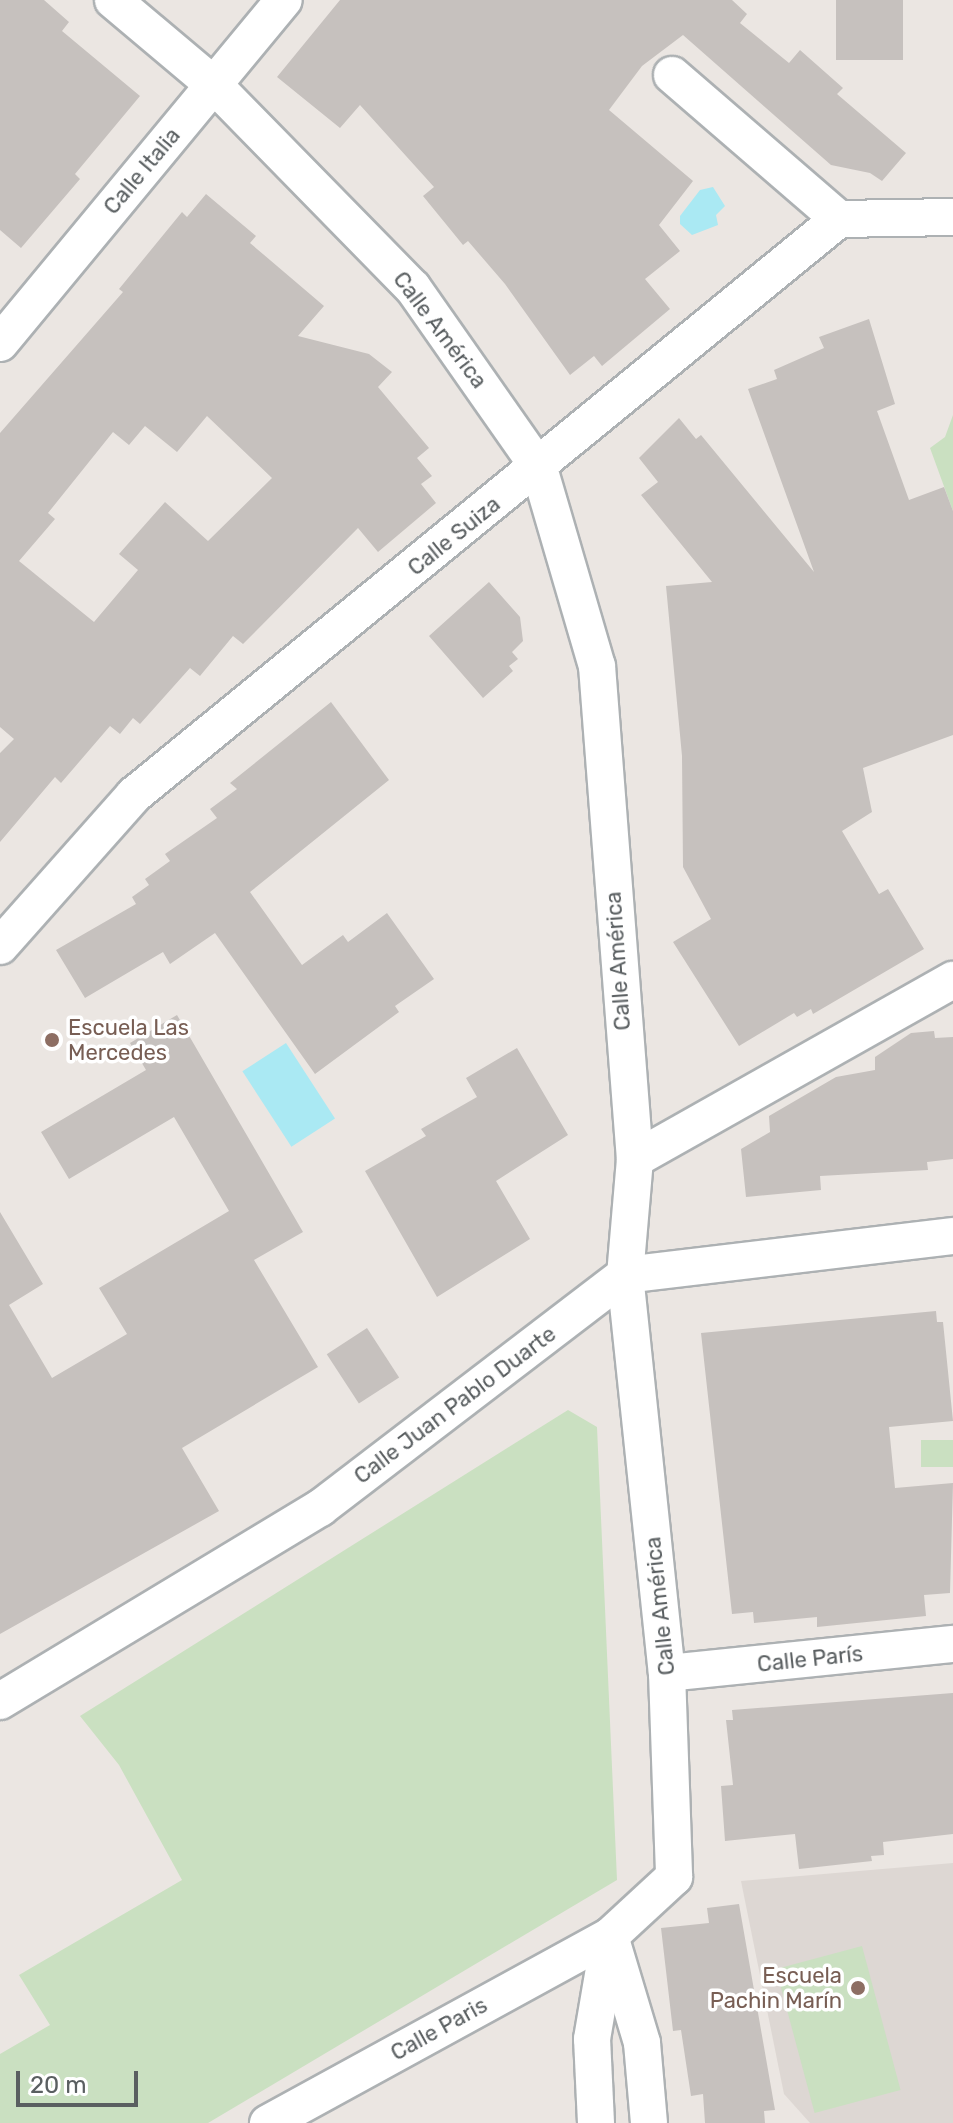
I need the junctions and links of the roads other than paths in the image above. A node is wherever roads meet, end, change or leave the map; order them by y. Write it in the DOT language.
graph roads {
  1 [pos="113,0"];
  2 [pos="284,0"];
  3 [pos="672,75"];
  4 [pos="214,85"];
  5 [pos="953,217"];
  6 [pos="839,219"];
  7 [pos="0,343"];
  8 [pos="539,468"];
  9 [pos="0,946"];
  10 [pos="953,980"];
  11 [pos="635,1159"];
  12 [pos="953,1236"];
  13 [pos="625,1275"];
  14 [pos="953,1644"];
  15 [pos="667,1673"];
  16 [pos="0,1701"];
  17 [pos="610,1936"];
  18 [pos="268,2123"];
  19 [pos="596,2123"];
  20 [pos="649,2123"];
  1 -- 4 [label="street, Calle América"];
  2 -- 4 [label="street, Calle Italia"];
  3 -- 6 [label="street"];
  4 -- 7 [label="street, Calle Italia"];
  4 -- 8 [label="street, Calle América"];
  5 -- 6 [label="street"];
  6 -- 8 [label="street, Calle Suiza"];
  8 -- 9 [label="street, Calle Suiza"];
  8 -- 11 [label="street, Calle América"];
  10 -- 11 [label="street"];
  11 -- 13 [label="street, Calle América"];
  12 -- 13 [label="street"];
  13 -- 15 [label="street, Calle América"];
  13 -- 16 [label="street, Calle Juan Pablo Duarte"];
  14 -- 15 [label="street, Calle París"];
  15 -- 17 [label="street, Calle América"];
  17 -- 18 [label="street, Calle Paris"];
  17 -- 19 [label="street"];
  17 -- 20 [label="street"];
}
